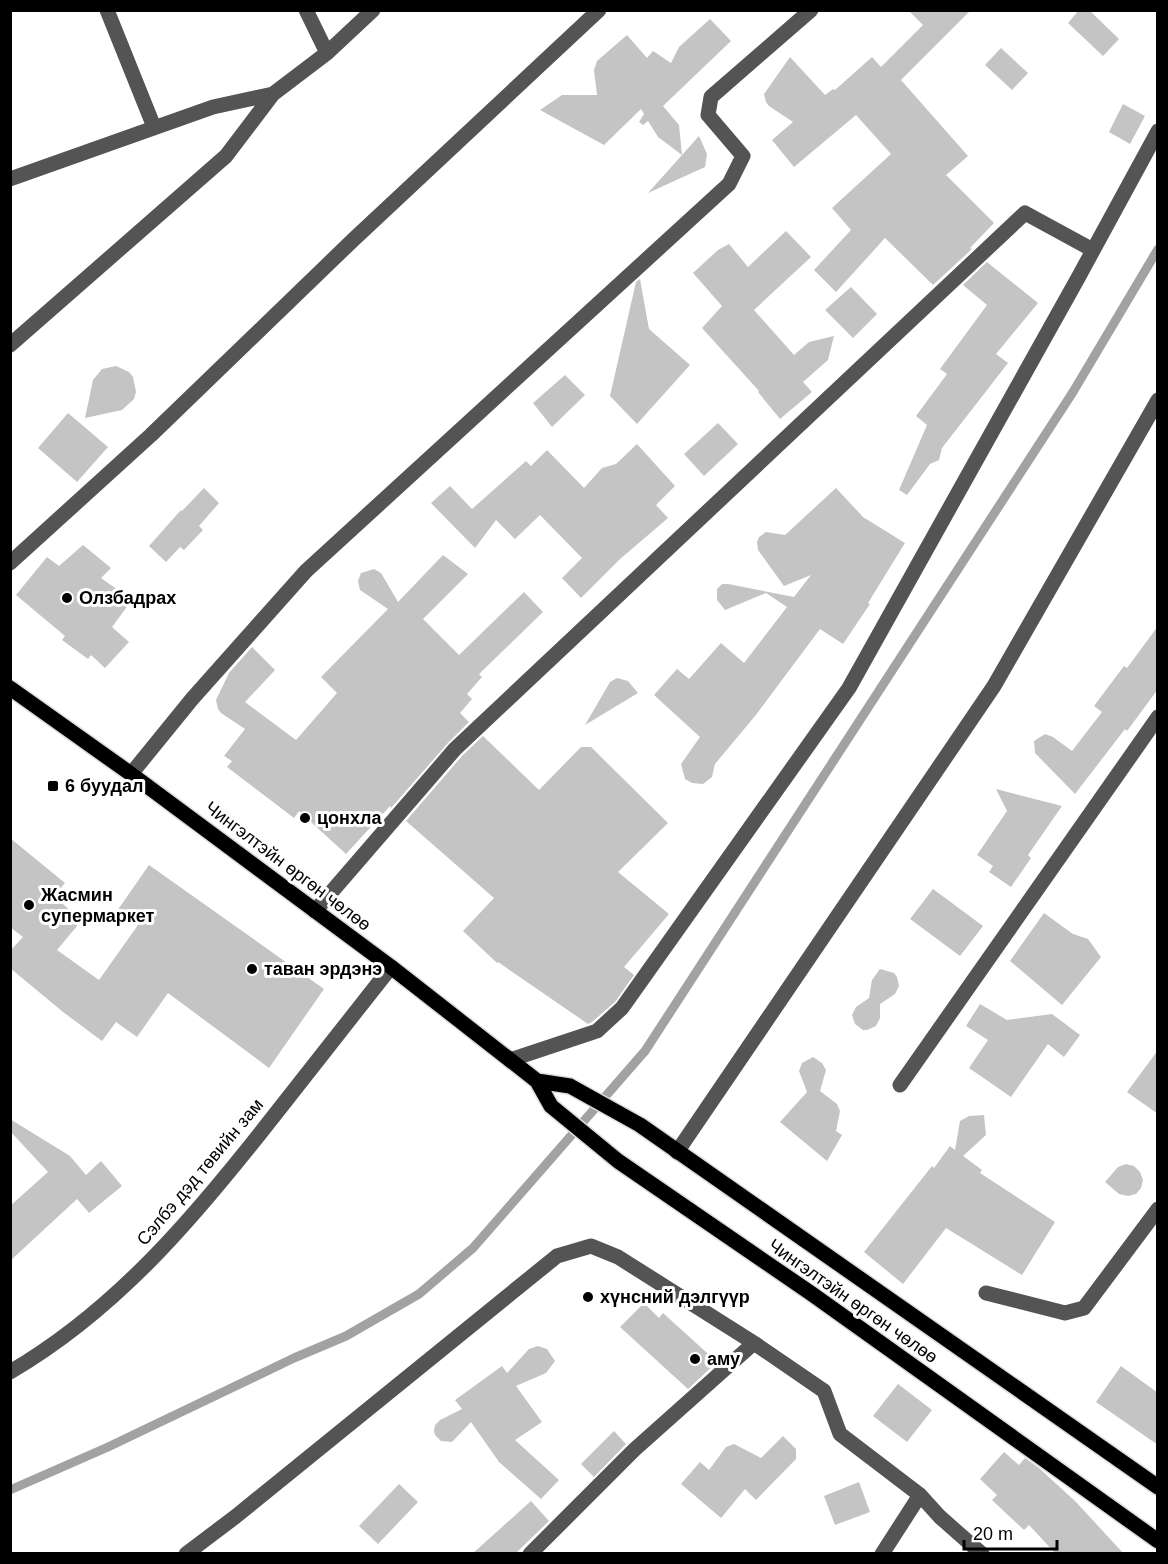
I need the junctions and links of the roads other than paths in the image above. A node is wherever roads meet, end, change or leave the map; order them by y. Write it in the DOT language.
graph roads {
  1 [pos="106,10"];
  2 [pos="306,10"];
  3 [pos="373,10"];
  4 [pos="599,10"];
  5 [pos="811,10"];
  6 [pos="327,53"];
  7 [pos="273,94"];
  8 [pos="154,127"];
  9 [pos="1158,131"];
  10 [pos="10,179"];
  11 [pos="1093,250"];
  12 [pos="10,345"];
  13 [pos="1158,400"];
  14 [pos="10,563"];
  15 [pos="10,688"];
  16 [pos="1158,717"];
  17 [pos="130,774"];
  18 [pos="315,911"];
  19 [pos="391,967"];
  20 [pos="510,1060"];
  21 [pos="537,1081"];
  22 [pos="900,1085"];
  23 [pos="677,1152"];
  24 [pos="1158,1209"];
  25 [pos="986,1293"];
  26 [pos="754,1343"];
  27 [pos="10,1372"];
  28 [pos="1158,1487"];
  29 [pos="920,1495"];
  30 [pos="1158,1541"];
  31 [pos="186,1554"];
  32 [pos="530,1554"];
  33 [pos="882,1554"];
  34 [pos="982,1554"];
  1 -- 8 [label="street"];
  2 -- 6 [label="street"];
  3 -- 6 [label="street"];
  4 -- 14 [label="street"];
  5 -- 17 [label="street"];
  6 -- 7 [label="street"];
  7 -- 8 [label="street"];
  7 -- 12 [label="street"];
  8 -- 10 [label="street"];
  9 -- 11 [label="street"];
  11 -- 18 [label="street"];
  11 -- 20 [label="street"];
  13 -- 23 [label="street"];
  15 -- 17 [label="main road, Чингэлтэйн өргөн чөлөө"];
  16 -- 22 [label="street"];
  17 -- 18 [label="main road, Чингэлтэйн өргөн чөлөө"];
  18 -- 19 [label="main road, Чингэлтэйн өргөн чөлөө"];
  19 -- 20 [label="main road, Чингэлтэйн өргөн чөлөө"];
  19 -- 27 [label="street, Сэлбэ дэд төвийн зам"];
  20 -- 21 [label="main road, Чингэлтэйн өргөн чөлөө"];
  21 -- 23 [label="main road, Чингэлтэйн өргөн чөлөө"];
  21 -- 30 [label="main road, Чингэлтэйн өргөн чөлөө"];
  23 -- 28 [label="main road, Чингэлтэйн өргөн чөлөө"];
  24 -- 25 [label="street"];
  26 -- 29 [label="street"];
  26 -- 31 [label="street"];
  26 -- 32 [label="street"];
  29 -- 33 [label="street"];
  29 -- 34 [label="street"];
}
